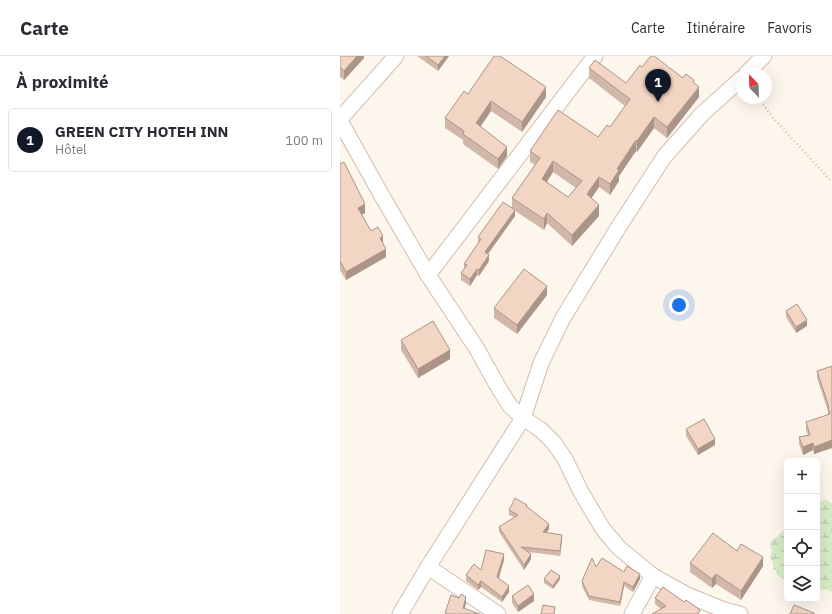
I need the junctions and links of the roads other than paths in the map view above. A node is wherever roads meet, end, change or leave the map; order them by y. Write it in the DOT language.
graph roads {
  1 [pos="396,56"];
  2 [pos="595,56"];
  3 [pos="764,56"];
  4 [pos="752,68"];
  5 [pos="736,83"];
  6 [pos="340,120"];
  7 [pos="428,275"];
  8 [pos="523,418"];
  9 [pos="428,567"];
  10 [pos="653,576"];
  11 [pos="400,614"];
  12 [pos="498,614"];
  13 [pos="632,614"];
  14 [pos="740,614"];
  1 -- 6 [label="street"];
  2 -- 7 [label="street"];
  3 -- 4 [label="street"];
  5 -- 8 [label="street"];
  6 -- 7 [label="street"];
  7 -- 8 [label="street"];
  8 -- 9 [label="street"];
  8 -- 10 [label="street"];
  9 -- 11 [label="street"];
  9 -- 12 [label="street"];
  10 -- 13 [label="street"];
  10 -- 14 [label="street"];
}
